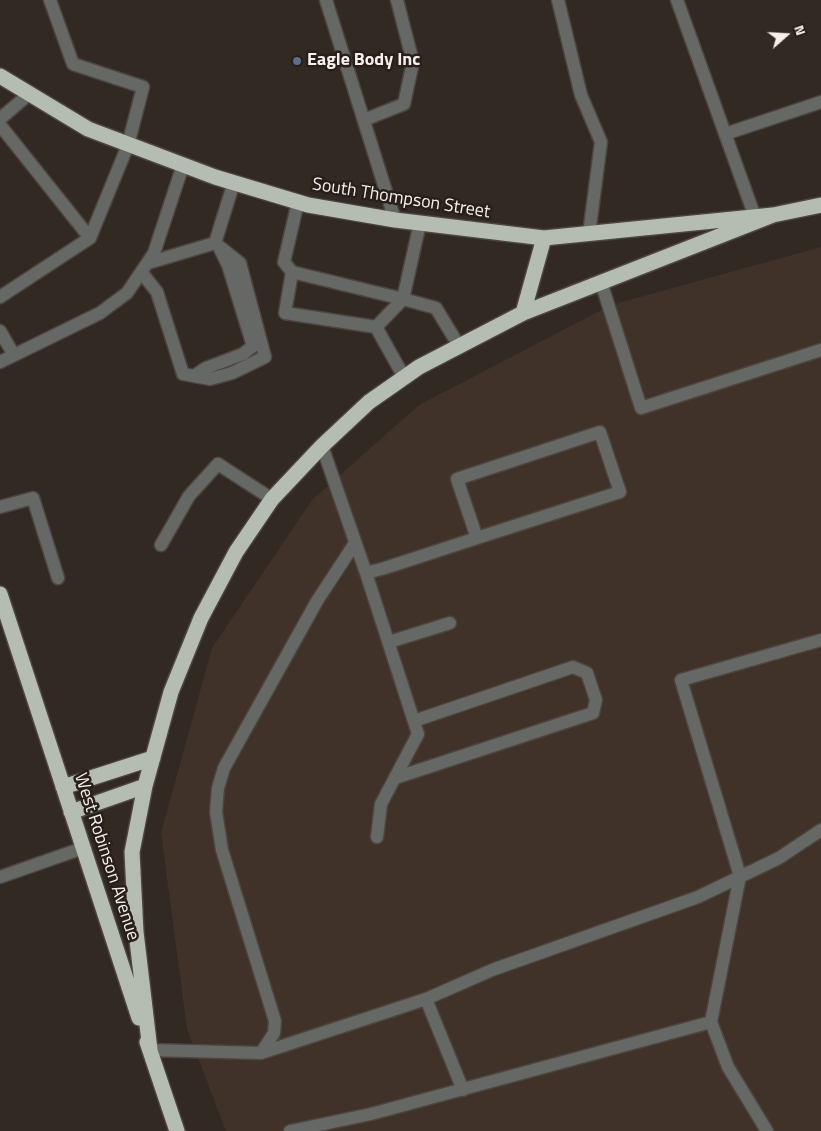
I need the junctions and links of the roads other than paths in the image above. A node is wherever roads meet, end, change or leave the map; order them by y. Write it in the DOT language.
graph roads {
  1 [pos="50,0"];
  2 [pos="326,0"];
  3 [pos="397,0"];
  4 [pos="558,0"];
  5 [pos="677,0"];
  6 [pos="0,76"];
  7 [pos="29,94"];
  8 [pos="821,102"];
  9 [pos="0,119"];
  10 [pos="364,120"];
  11 [pos="0,125"];
  12 [pos="725,134"];
  13 [pos="128,144"];
  14 [pos="183,165"];
  15 [pos="234,182"];
  16 [pos="298,202"];
  17 [pos="821,205"];
  18 [pos="773,214"];
  19 [pos="755,216"];
  20 [pos="395,220"];
  21 [pos="420,223"];
  22 [pos="588,234"];
  23 [pos="90,238"];
  24 [pos="544,238"];
  25 [pos="215,243"];
  26 [pos="145,268"];
  27 [pos="292,272"];
  28 [pos="601,282"];
  29 [pos="0,297"];
  30 [pos="404,299"];
  31 [pos="523,313"];
  32 [pos="376,326"];
  33 [pos="0,331"];
  34 [pos="459,346"];
  35 [pos="821,350"];
  36 [pos="14,355"];
  37 [pos="0,362"];
  38 [pos="404,377"];
  39 [pos="322,446"];
  40 [pos="272,499"];
  41 [pos="0,507"];
  42 [pos="477,538"];
  43 [pos="355,543"];
  44 [pos="161,545"];
  45 [pos="366,574"];
  46 [pos="58,578"];
  47 [pos="0,594"];
  48 [pos="450,623"];
  49 [pos="821,640"];
  50 [pos="388,642"];
  51 [pos="414,721"];
  52 [pos="153,758"];
  53 [pos="394,778"];
  54 [pos="145,786"];
  55 [pos="63,787"];
  56 [pos="72,812"];
  57 [pos="821,830"];
  58 [pos="378,837"];
  59 [pos="83,848"];
  60 [pos="740,876"];
  61 [pos="0,877"];
  62 [pos="426,999"];
  63 [pos="711,1022"];
  64 [pos="150,1050"];
  65 [pos="261,1054"];
  66 [pos="463,1090"];
  67 [pos="176,1131"];
  68 [pos="290,1131"];
  69 [pos="767,1131"];
  1 -- 13 [label="street"];
  2 -- 10 [label="street"];
  3 -- 10 [label="street"];
  4 -- 22 [label="street"];
  5 -- 12 [label="street"];
  6 -- 7 [label="highway, South Thompson Street"];
  7 -- 9 [label="street"];
  7 -- 13 [label="highway, South Thompson Street"];
  8 -- 12 [label="street"];
  10 -- 20 [label="street"];
  11 -- 23 [label="street"];
  12 -- 19 [label="street"];
  13 -- 14 [label="highway, South Thompson Street"];
  13 -- 23 [label="street"];
  14 -- 15 [label="highway, South Thompson Street"];
  14 -- 26 [label="street"];
  15 -- 16 [label="highway, South Thompson Street"];
  15 -- 25 [label="street"];
  16 -- 20 [label="highway, South Thompson Street"];
  16 -- 27 [label="street"];
  17 -- 18 [label="highway, South Thompson Street"];
  18 -- 19 [label="highway, South Thompson Street"];
  18 -- 28 [label="highway"];
  19 -- 22 [label="highway, South Thompson Street"];
  20 -- 21 [label="highway, South Thompson Street"];
  21 -- 24 [label="highway, South Thompson Street"];
  21 -- 30 [label="street"];
  22 -- 24 [label="highway, South Thompson Street"];
  23 -- 29 [label="street"];
  24 -- 31 [label="highway"];
  25 -- 26 [label="street"];
  25 -- 26 [label="street"];
  26 -- 36 [label="street"];
  27 -- 30 [label="street"];
  27 -- 32 [label="street"];
  28 -- 31 [label="highway"];
  28 -- 35 [label="street"];
  30 -- 32 [label="street"];
  30 -- 34 [label="street"];
  31 -- 34 [label="highway"];
  32 -- 38 [label="street"];
  33 -- 36 [label="street"];
  34 -- 38 [label="highway"];
  36 -- 37 [label="street"];
  38 -- 39 [label="highway"];
  39 -- 40 [label="highway"];
  39 -- 43 [label="street"];
  40 -- 44 [label="street"];
  40 -- 52 [label="highway"];
  41 -- 46 [label="street"];
  42 -- 42 [label="street"];
  42 -- 45 [label="street"];
  43 -- 45 [label="street"];
  43 -- 65 [label="street"];
  45 -- 50 [label="street"];
  47 -- 55 [label="highway, West Robinson Avenue"];
  48 -- 50 [label="street"];
  49 -- 60 [label="street"];
  50 -- 51 [label="street"];
  51 -- 53 [label="street"];
  51 -- 53 [label="street"];
  52 -- 54 [label="highway"];
  52 -- 55 [label="highway"];
  53 -- 58 [label="street"];
  54 -- 56 [label="highway"];
  54 -- 64 [label="highway"];
  55 -- 56 [label="highway, West Robinson Avenue"];
  56 -- 59 [label="highway, West Robinson Avenue"];
  57 -- 60 [label="street"];
  59 -- 61 [label="street"];
  59 -- 64 [label="highway, West Robinson Avenue"];
  60 -- 62 [label="street"];
  60 -- 63 [label="street"];
  62 -- 65 [label="street"];
  62 -- 66 [label="street"];
  63 -- 66 [label="street"];
  63 -- 69 [label="street"];
  64 -- 65 [label="street"];
  64 -- 67 [label="highway, West Robinson Avenue"];
  66 -- 68 [label="street"];
}
